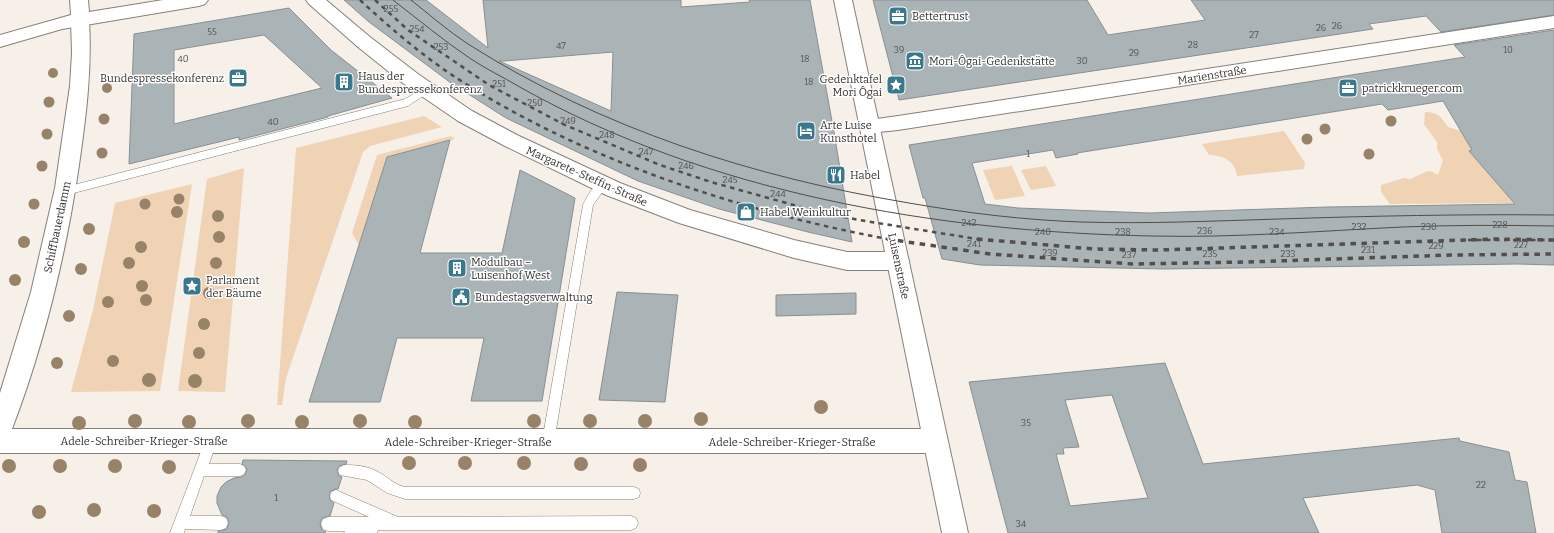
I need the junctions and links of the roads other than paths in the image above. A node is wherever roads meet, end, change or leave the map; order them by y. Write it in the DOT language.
graph roads {
  1 [pos="79,0"];
  2 [pos="199,0"];
  3 [pos="315,0"];
  4 [pos="843,0"];
  5 [pos="80,20"];
  6 [pos="1554,22"];
  7 [pos="0,40"];
  8 [pos="426,90"];
  9 [pos="869,126"];
  10 [pos="603,184"];
  11 [pos="66,191"];
  12 [pos="898,261"];
  13 [pos="0,428"];
  14 [pos="0,441"];
  15 [pos="210,441"];
  16 [pos="935,441"];
  17 [pos="548,442"];
  18 [pos="200,470"];
  19 [pos="240,470"];
  20 [pos="344,471"];
  21 [pos="634,493"];
  22 [pos="336,496"];
  23 [pos="221,523"];
  24 [pos="631,523"];
  25 [pos="328,524"];
  26 [pos="398,524"];
  27 [pos="179,528"];
  28 [pos="351,533"];
  29 [pos="955,533"];
  1 -- 5 [label="street, Schiffbauerdamm"];
  2 -- 5 [label="street"];
  3 -- 8 [label="street, Margarete-Steffin-Straße"];
  4 -- 9 [label="street, Luisenstraße"];
  5 -- 7 [label="street"];
  5 -- 11 [label="street, Schiffbauerdamm"];
  6 -- 9 [label="street, Marienstraße"];
  8 -- 10 [label="street, Margarete-Steffin-Straße"];
  8 -- 11 [label="lane"];
  9 -- 12 [label="street, Luisenstraße"];
  10 -- 12 [label="street, Margarete-Steffin-Straße"];
  10 -- 17 [label="lane"];
  11 -- 13 [label="street, Schiffbauerdamm"];
  12 -- 16 [label="street, Luisenstraße"];
  14 -- 15 [label="street, Adele-Schreiber-Krieger-Straße"];
  15 -- 17 [label="street, Adele-Schreiber-Krieger-Straße"];
  15 -- 18 [label="lane"];
  16 -- 17 [label="street, Adele-Schreiber-Krieger-Straße"];
  16 -- 29 [label="street, Luisenstraße"];
  18 -- 19 [label="lane"];
  18 -- 27 [label="lane"];
  20 -- 21 [label="lane"];
  22 -- 26 [label="lane"];
  23 -- 27 [label="lane"];
  24 -- 26 [label="lane"];
  25 -- 26 [label="lane"];
  26 -- 28 [label="lane"];
}
